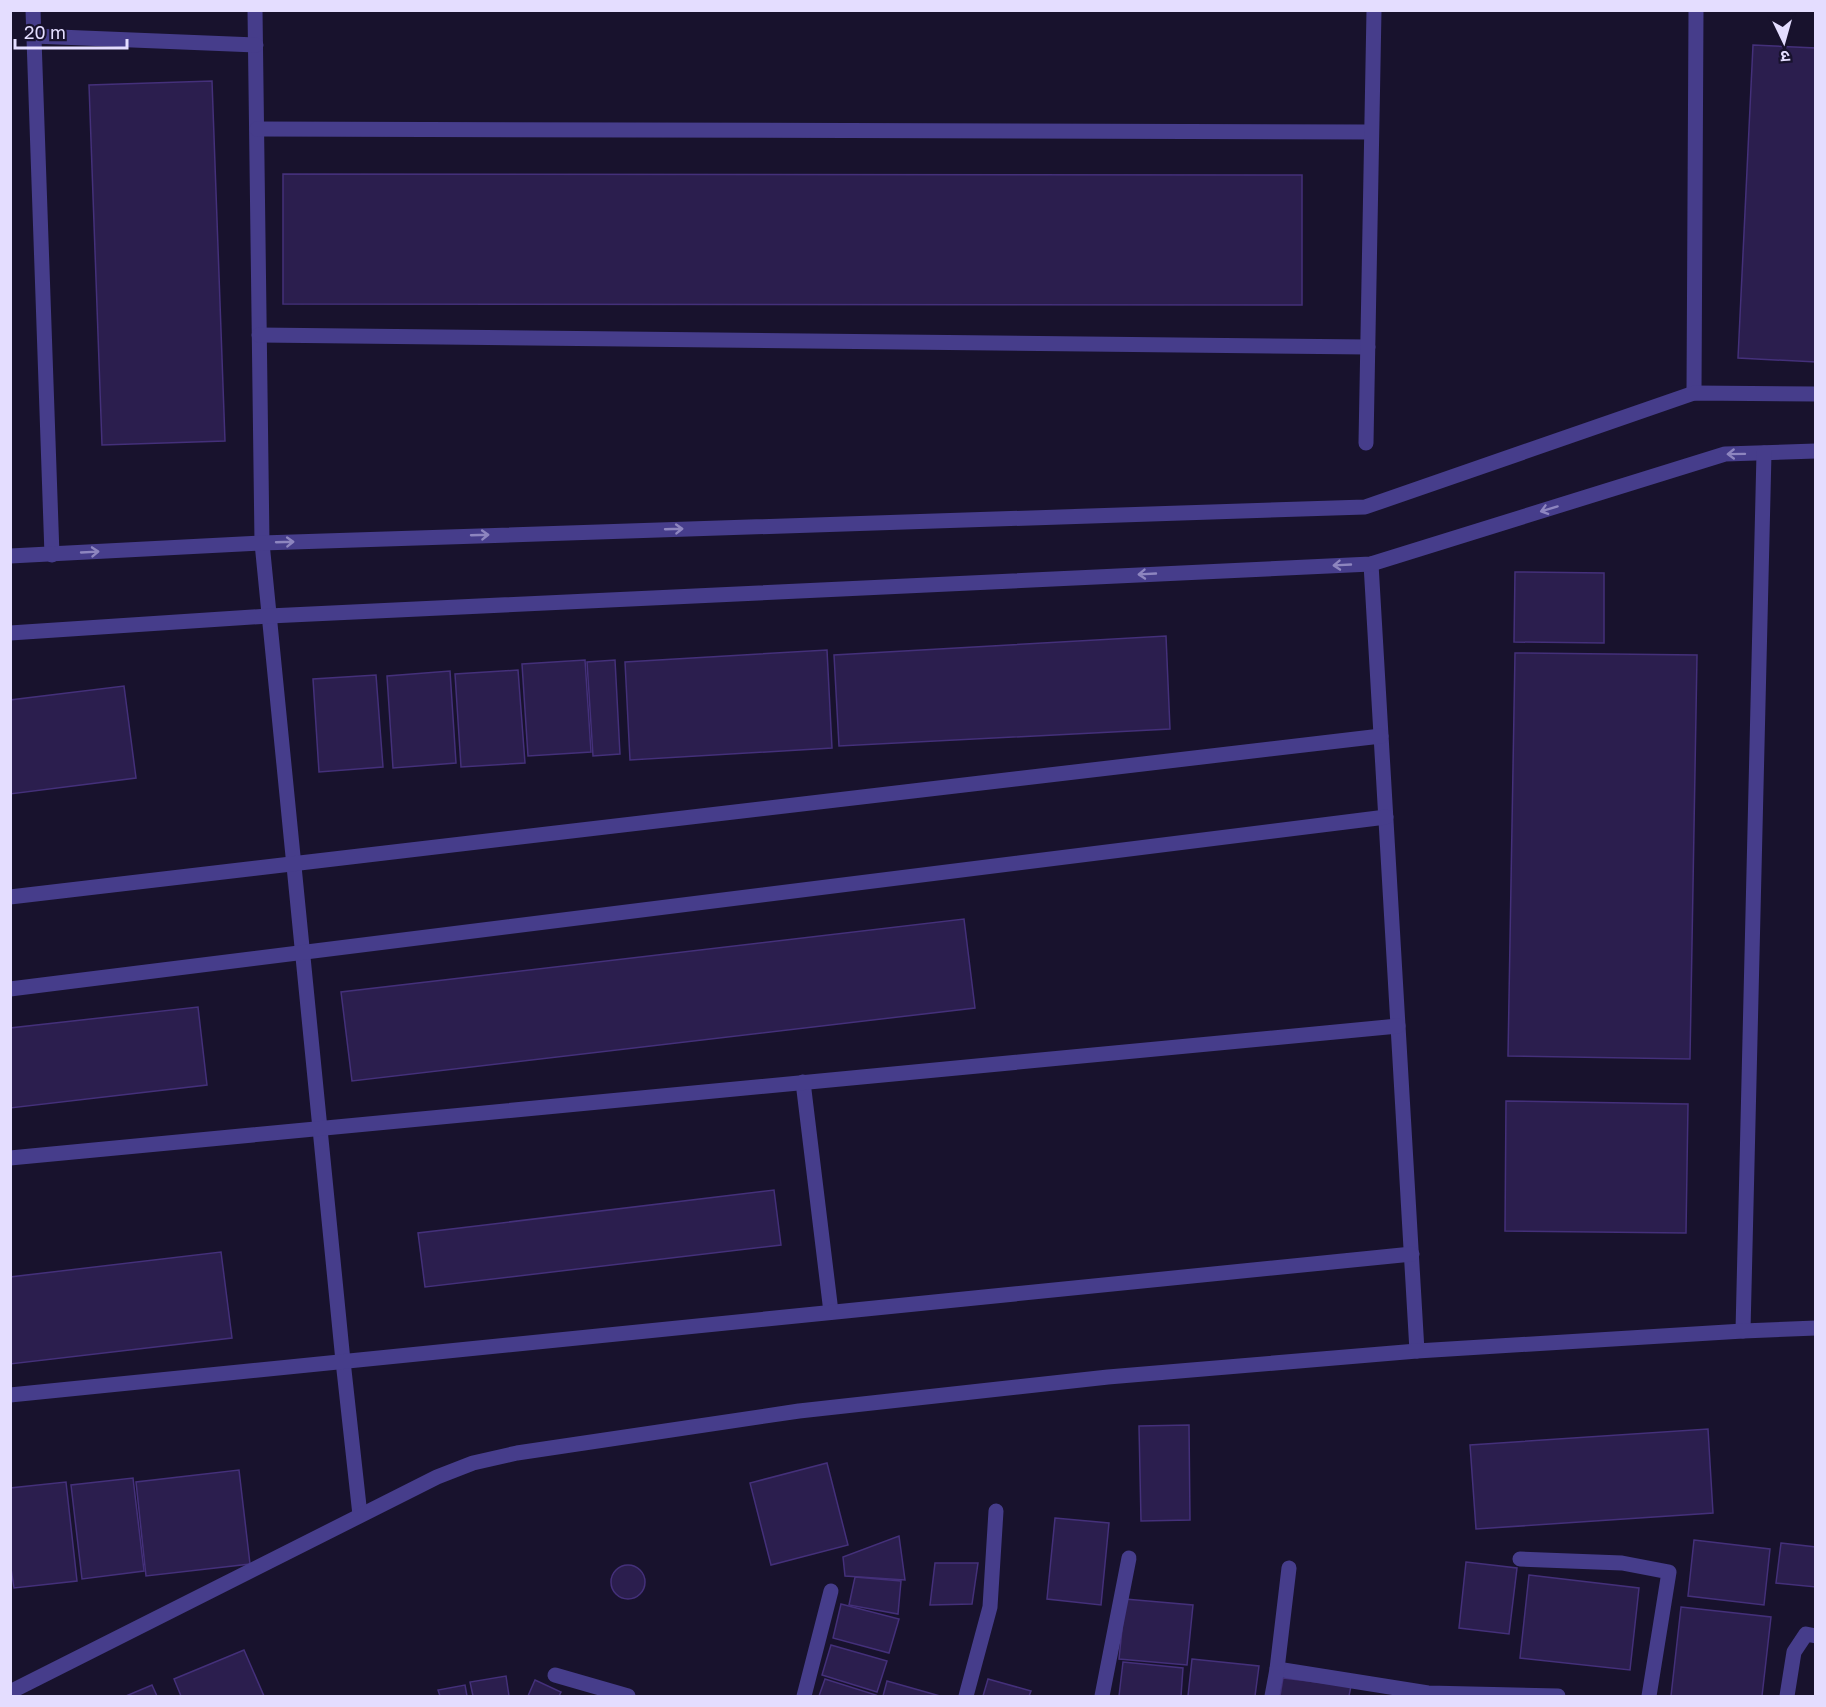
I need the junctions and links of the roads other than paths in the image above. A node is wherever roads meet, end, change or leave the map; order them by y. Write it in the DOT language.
graph roads {
  1 [pos="33,10"];
  2 [pos="255,10"];
  3 [pos="1374,10"];
  4 [pos="1696,10"];
  5 [pos="34,36"];
  6 [pos="256,45"];
  7 [pos="257,129"];
  8 [pos="1371,132"];
  9 [pos="259,335"];
  10 [pos="1368,347"];
  11 [pos="1694,393"];
  12 [pos="1815,394"];
  13 [pos="1366,443"];
  14 [pos="1815,451"];
  15 [pos="1764,453"];
  16 [pos="262,543"];
  17 [pos="52,555"];
  18 [pos="10,556"];
  19 [pos="1371,564"];
  20 [pos="269,616"];
  21 [pos="10,633"];
  22 [pos="1381,736"];
  23 [pos="1386,818"];
  24 [pos="293,864"];
  25 [pos="10,897"];
  26 [pos="302,952"];
  27 [pos="10,989"];
  28 [pos="1398,1026"];
  29 [pos="803,1082"];
  30 [pos="319,1128"];
  31 [pos="10,1158"];
  32 [pos="1412,1254"];
  33 [pos="831,1312"];
  34 [pos="1815,1328"];
  35 [pos="1743,1330"];
  36 [pos="1417,1351"];
  37 [pos="343,1361"];
  38 [pos="10,1395"];
  39 [pos="996,1511"];
  40 [pos="360,1515"];
  41 [pos="1129,1558"];
  42 [pos="1520,1558"];
  43 [pos="1289,1568"];
  44 [pos="831,1591"];
  45 [pos="1815,1636"];
  46 [pos="1277,1669"];
  47 [pos="555,1675"];
  48 [pos="10,1692"];
  49 [pos="1428,1695"];
  50 [pos="628,1696"];
  51 [pos="804,1696"];
  52 [pos="966,1696"];
  53 [pos="1102,1696"];
  54 [pos="1272,1696"];
  55 [pos="1558,1696"];
  56 [pos="1649,1696"];
  57 [pos="1787,1696"];
  1 -- 5 [label="street"];
  2 -- 6 [label="street"];
  3 -- 8 [label="street"];
  4 -- 11 [label="street"];
  5 -- 6 [label="street"];
  5 -- 17 [label="street"];
  6 -- 7 [label="street"];
  7 -- 8 [label="street"];
  7 -- 9 [label="street"];
  8 -- 10 [label="street"];
  9 -- 10 [label="street"];
  9 -- 16 [label="street"];
  10 -- 13 [label="street"];
  11 -- 12 [label="street"];
  16 -- 11 [label="street, one-way"];
  14 -- 15 [label="street"];
  15 -- 19 [label="street, one-way"];
  15 -- 35 [label="street"];
  17 -- 16 [label="street, one-way"];
  16 -- 20 [label="street"];
  17 -- 18 [label="street"];
  19 -- 20 [label="street, one-way"];
  19 -- 22 [label="street"];
  20 -- 21 [label="street"];
  20 -- 24 [label="street"];
  22 -- 23 [label="street"];
  22 -- 24 [label="street"];
  23 -- 26 [label="street"];
  23 -- 28 [label="street"];
  24 -- 25 [label="street"];
  24 -- 26 [label="street"];
  26 -- 27 [label="street"];
  26 -- 30 [label="street"];
  28 -- 29 [label="street"];
  28 -- 32 [label="street"];
  29 -- 30 [label="street"];
  29 -- 33 [label="street"];
  30 -- 31 [label="street"];
  30 -- 37 [label="street"];
  32 -- 33 [label="street"];
  32 -- 36 [label="street"];
  33 -- 37 [label="street"];
  34 -- 35 [label="street"];
  35 -- 36 [label="street"];
  36 -- 40 [label="street"];
  37 -- 38 [label="street"];
  37 -- 40 [label="street"];
  39 -- 52 [label="street"];
  40 -- 48 [label="street"];
  41 -- 53 [label="street"];
  42 -- 56 [label="street"];
  43 -- 46 [label="street"];
  44 -- 51 [label="street"];
  45 -- 57 [label="street"];
  46 -- 49 [label="street"];
  46 -- 54 [label="street"];
  47 -- 50 [label="street"];
  49 -- 55 [label="street"];
}
